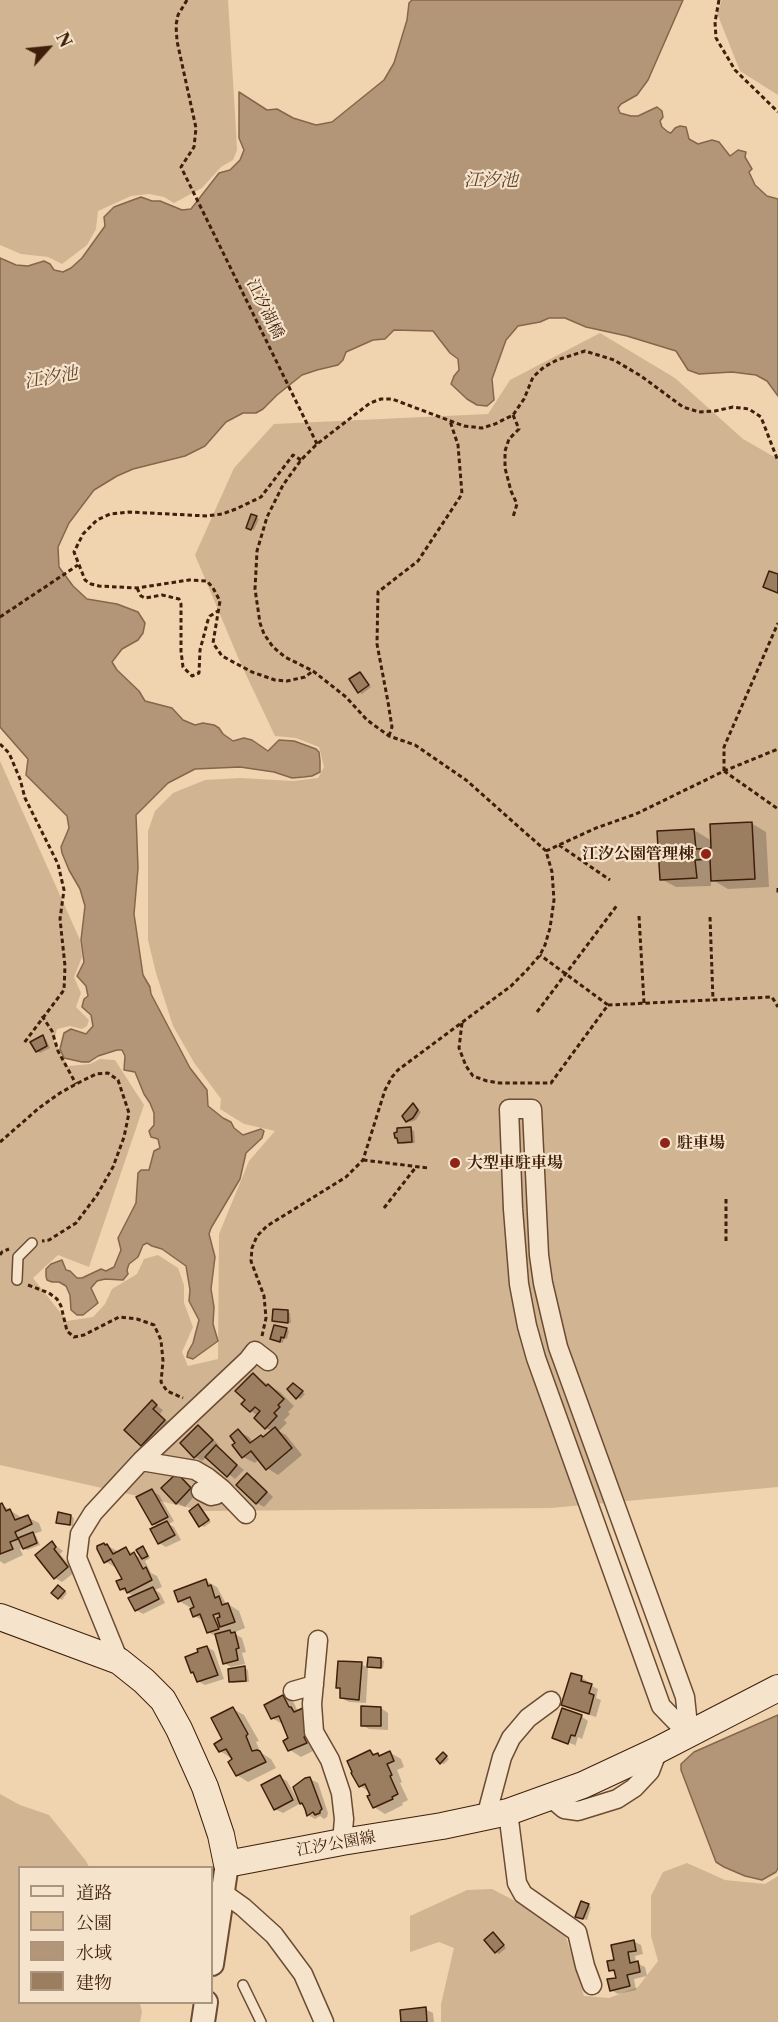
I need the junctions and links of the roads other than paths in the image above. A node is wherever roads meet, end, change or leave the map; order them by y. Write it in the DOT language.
graph roads {
  1 [pos="32,1243"];
  2 [pos="17,1280"];
  3 [pos="261,1356"];
  4 [pos="141,1461"];
  5 [pos="222,1489"];
  6 [pos="201,1491"];
  7 [pos="246,1514"];
  8 [pos="0,1617"];
  9 [pos="318,1640"];
  10 [pos="119,1661"];
  11 [pos="314,1685"];
  12 [pos="778,1688"];
  13 [pos="293,1691"];
  14 [pos="552,1701"];
  15 [pos="688,1735"];
  16 [pos="497,1814"];
  17 [pos="342,1842"];
  18 [pos="227,1864"];
  19 [pos="222,1892"];
  20 [pos="213,1957"];
  21 [pos="243,1985"];
  22 [pos="592,1985"];
  23 [pos="206,2004"];
  24 [pos="202,2022"];
  25 [pos="261,2022"];
  26 [pos="324,2022"];
  1 -- 2 [label="lane"];
  3 -- 4 [label="street"];
  4 -- 5 [label="street"];
  4 -- 10 [label="street"];
  5 -- 6 [label="street"];
  5 -- 7 [label="street"];
  8 -- 10 [label="main road"];
  9 -- 11 [label="street"];
  10 -- 18 [label="main road"];
  11 -- 13 [label="street"];
  11 -- 17 [label="street"];
  12 -- 15 [label="main road, 江汐公園線"];
  14 -- 16 [label="street"];
  15 -- 15 [label="street"];
  15 -- 16 [label="main road, 江汐公園線"];
  16 -- 17 [label="main road, 江汐公園線"];
  16 -- 22 [label="street"];
  17 -- 18 [label="main road, 江汐公園線"];
  18 -- 19 [label="street"];
  19 -- 20 [label="street"];
  19 -- 26 [label="street"];
  21 -- 25 [label="lane"];
  23 -- 24 [label="street"];
}
